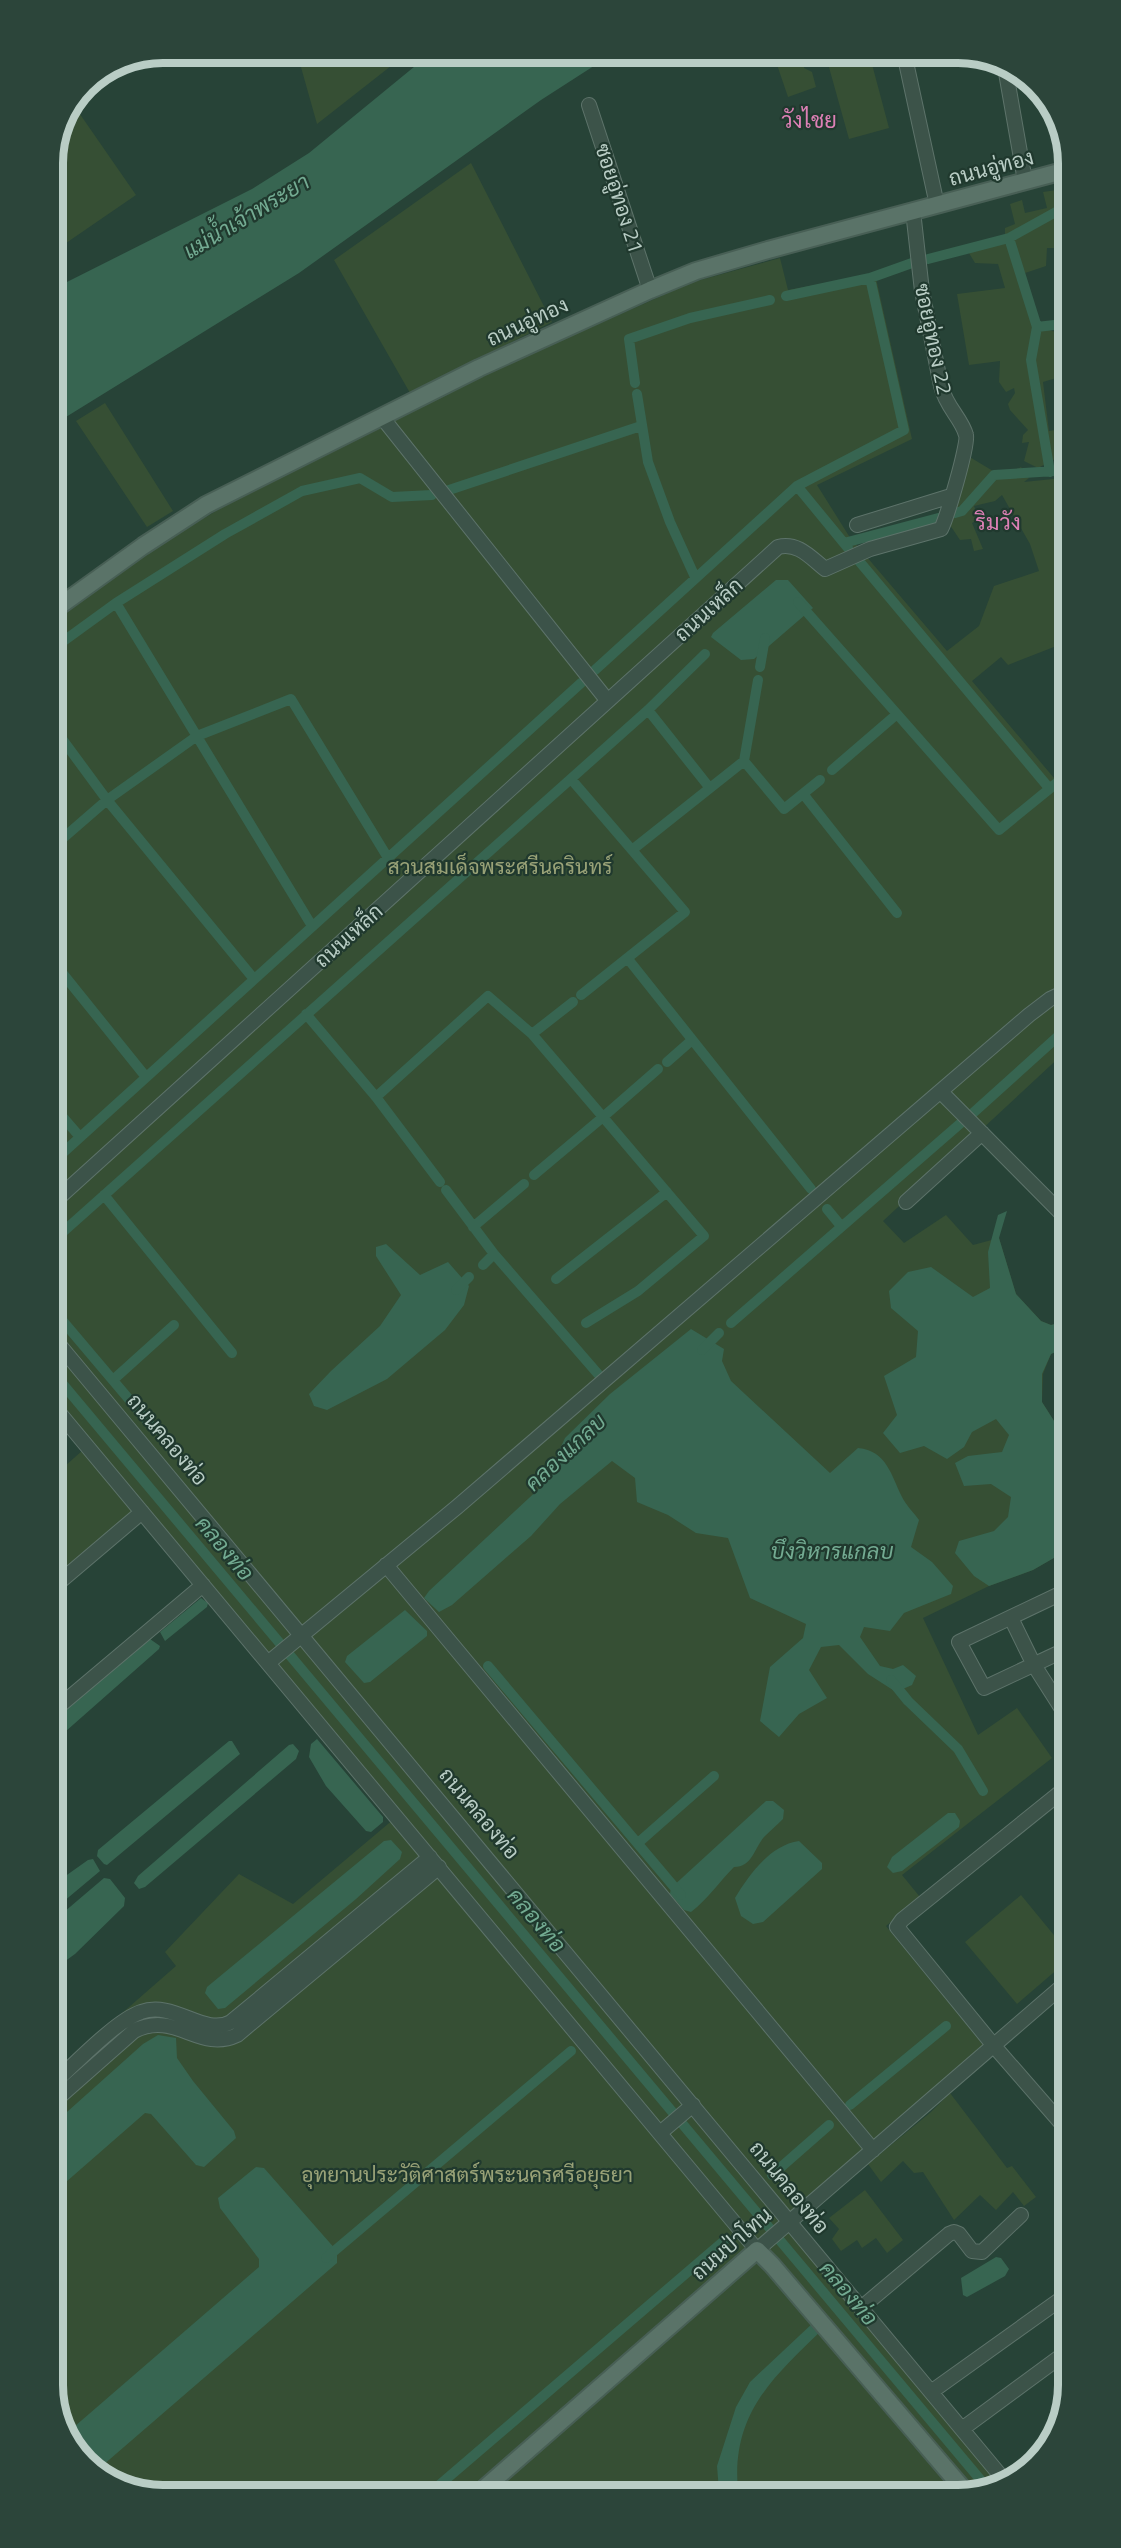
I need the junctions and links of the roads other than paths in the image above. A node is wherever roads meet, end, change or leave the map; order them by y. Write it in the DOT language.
graph roads {
  1 [pos="906,63"];
  2 [pos="1006,75"];
  3 [pos="589,105"];
  4 [pos="1058,172"];
  5 [pos="1025,182"];
  6 [pos="937,205"];
  7 [pos="913,211"];
  8 [pos="650,290"];
  9 [pos="381,416"];
  10 [pos="951,496"];
  11 [pos="856,525"];
  12 [pos="775,550"];
  13 [pos="63,604"];
  14 [pos="607,700"];
  15 [pos="1058,995"];
  16 [pos="940,1092"];
  17 [pos="982,1133"];
  18 [pos="63,1194"];
  19 [pos="906,1202"];
  20 [pos="1058,1210"];
  21 [pos="63,1350"];
  22 [pos="63,1417"];
  23 [pos="142,1512"];
  24 [pos="386,1565"];
  25 [pos="63,1579"];
  26 [pos="203,1585"];
  27 [pos="1058,1595"];
  28 [pos="1011,1618"];
  29 [pos="299,1638"];
  30 [pos="1058,1653"];
  31 [pos="272,1660"];
  32 [pos="1034,1665"];
  33 [pos="1058,1702"];
  34 [pos="63,1703"];
  35 [pos="1058,1794"];
  36 [pos="434,1862"];
  37 [pos="1058,1990"];
  38 [pos="994,2046"];
  39 [pos="63,2075"];
  40 [pos="63,2093"];
  41 [pos="691,2107"];
  42 [pos="1058,2120"];
  43 [pos="663,2131"];
  44 [pos="873,2150"];
  45 [pos="1022,2215"];
  46 [pos="787,2224"];
  47 [pos="760,2247"];
  48 [pos="1058,2301"];
  49 [pos="861,2308"];
  50 [pos="1058,2358"];
  51 [pos="931,2392"];
  52 [pos="962,2429"];
  53 [pos="1000,2475"];
  54 [pos="489,2485"];
  55 [pos="960,2485"];
  1 -- 6 [label="street"];
  2 -- 5 [label="street"];
  3 -- 8 [label="street, ซอยอู่ทอง 21"];
  4 -- 5 [label="main road, ถนนอู่ทอง"];
  5 -- 6 [label="main road, ถนนอู่ทอง"];
  6 -- 7 [label="main road, ถนนอู่ทอง"];
  7 -- 8 [label="main road, ถนนอู่ทอง"];
  7 -- 10 [label="street, ซอยอู่ทอง 22"];
  8 -- 9 [label="main road, ถนนอู่ทอง"];
  9 -- 13 [label="main road, ถนนอู่ทอง"];
  9 -- 14 [label="street"];
  10 -- 11 [label="street"];
  10 -- 12 [label="street, ซอยอู่ทอง 22"];
  12 -- 14 [label="street, ถนนเหล็ก"];
  14 -- 18 [label="street, ถนนเหล็ก"];
  15 -- 16 [label="street"];
  16 -- 17 [label="street"];
  16 -- 24 [label="street"];
  17 -- 19 [label="street"];
  17 -- 20 [label="street"];
  21 -- 29 [label="street, ถนนคลองท่อ"];
  22 -- 23 [label="street"];
  23 -- 25 [label="street"];
  23 -- 26 [label="street"];
  24 -- 29 [label="street"];
  24 -- 44 [label="street"];
  26 -- 31 [label="street"];
  26 -- 34 [label="street"];
  27 -- 28 [label="street"];
  28 -- 32 [label="street"];
  28 -- 32 [label="street"];
  29 -- 31 [label="street"];
  29 -- 41 [label="street, ถนนคลองท่อ"];
  30 -- 32 [label="street"];
  31 -- 36 [label="street"];
  32 -- 33 [label="street"];
  35 -- 38 [label="street"];
  36 -- 39 [label="street"];
  36 -- 40 [label="street"];
  36 -- 43 [label="street"];
  37 -- 38 [label="street, ถนนป่าโทน"];
  38 -- 42 [label="street"];
  38 -- 44 [label="street, ถนนป่าโทน"];
  41 -- 43 [label="street"];
  41 -- 46 [label="street, ถนนคลองท่อ"];
  43 -- 47 [label="street"];
  44 -- 46 [label="street, ถนนป่าโทน"];
  45 -- 49 [label="street"];
  46 -- 47 [label="street, ถนนป่าโทน"];
  46 -- 49 [label="street, ถนนคลองท่อ"];
  47 -- 54 [label="main road, ถนนป่าโทน"];
  47 -- 55 [label="main road"];
  48 -- 51 [label="street"];
  49 -- 51 [label="street, ถนนคลองท่อ"];
  50 -- 52 [label="street"];
  51 -- 52 [label="street, ถนนคลองท่อ"];
  52 -- 53 [label="street, ถนนคลองท่อ"];
}
